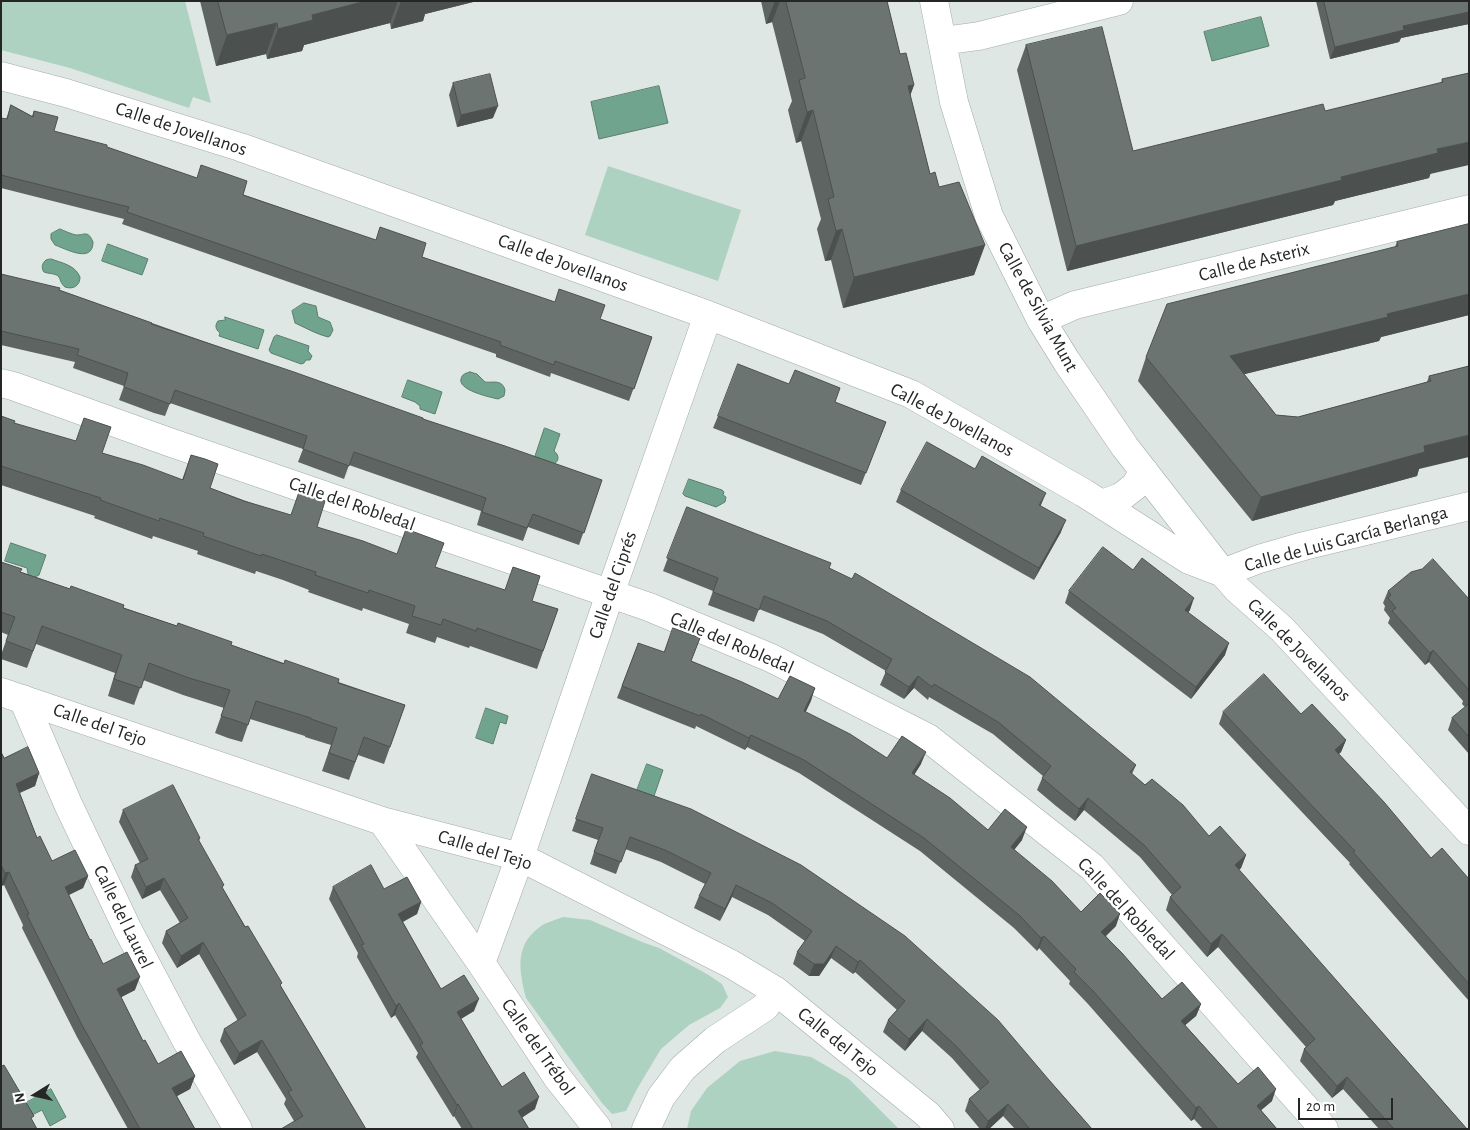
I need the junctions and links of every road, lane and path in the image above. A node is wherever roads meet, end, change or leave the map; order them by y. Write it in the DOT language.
graph roads {
  1 [pos="934,1"];
  2 [pos="1119,1"];
  3 [pos="942,41"];
  4 [pos="1,76"];
  5 [pos="1469,208"];
  6 [pos="708,315"];
  7 [pos="1041,320"];
  8 [pos="1,383"];
  9 [pos="1144,471"];
  10 [pos="1102,504"];
  11 [pos="1469,506"];
  12 [pos="1224,573"];
  13 [pos="610,594"];
  14 [pos="12,695"];
  15 [pos="382,821"];
  16 [pos="1469,831"];
  17 [pos="520,857"];
  18 [pos="481,964"];
  19 [pos="776,991"];
  20 [pos="238,1129"];
  21 [pos="598,1129"];
  22 [pos="646,1129"];
  23 [pos="940,1129"];
  24 [pos="1324,1129"];
  1 -- 3 [label="street, Calle de Silvia Munt"];
  2 -- 3 [label="street"];
  3 -- 7 [label="street, Calle de Silvia Munt"];
  4 -- 6 [label="street, Calle de Jovellanos"];
  5 -- 7 [label="street, Calle de Asterix"];
  6 -- 10 [label="street, Calle de Jovellanos"];
  6 -- 13 [label="street, Calle del Ciprés"];
  7 -- 9 [label="street, Calle de Silvia Munt"];
  8 -- 13 [label="street, Calle del Robledal"];
  9 -- 10 [label="street"];
  9 -- 12 [label="street, Calle de Silvia Munt"];
  10 -- 12 [label="street, Calle de Jovellanos"];
  11 -- 12 [label="street, Calle de Luis García Berlanga"];
  12 -- 16 [label="street, Calle de Jovellanos"];
  13 -- 17 [label="street, Calle del Ciprés"];
  13 -- 24 [label="street, Calle del Robledal"];
  14 -- 15 [label="street, Calle del Tejo"];
  14 -- 20 [label="street, Calle del Laurel"];
  15 -- 17 [label="street, Calle del Tejo"];
  15 -- 18 [label="street, Calle del Trébol"];
  17 -- 18 [label="street"];
  17 -- 19 [label="street, Calle del Tejo"];
  18 -- 21 [label="street, Calle del Trébol"];
  19 -- 22 [label="street"];
  19 -- 23 [label="street, Calle del Tejo"];
}
